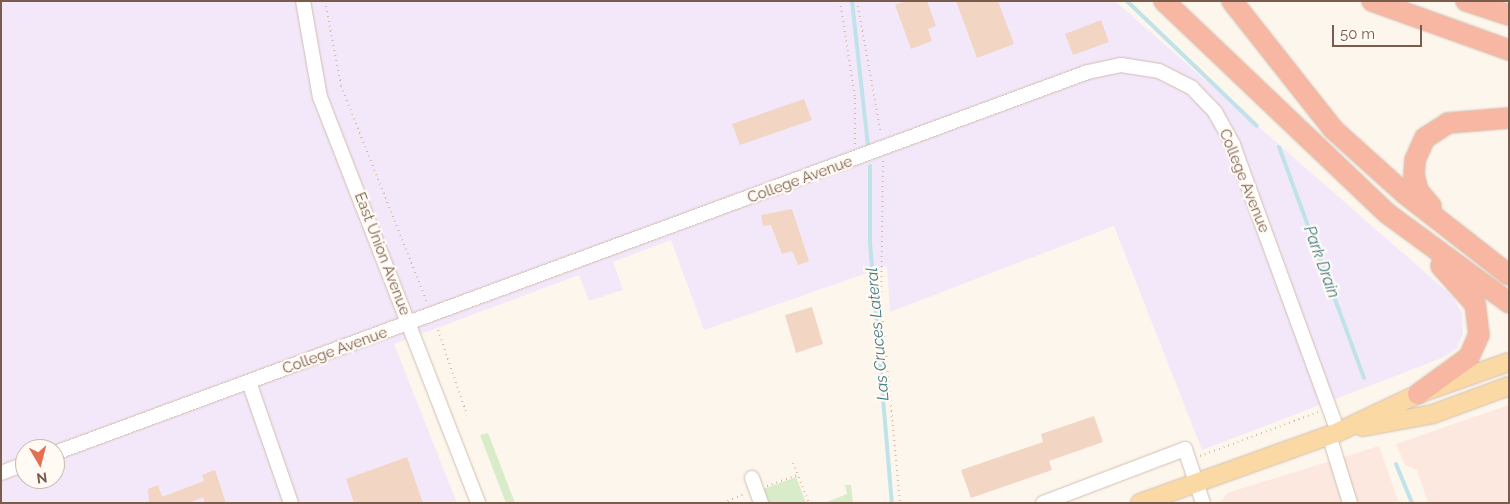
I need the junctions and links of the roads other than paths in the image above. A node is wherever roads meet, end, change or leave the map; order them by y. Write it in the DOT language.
graph roads {
  1 [pos="303,1"];
  2 [pos="1164,1"];
  3 [pos="1232,1"];
  4 [pos="1372,1"];
  5 [pos="1466,1"];
  6 [pos="1509,16"];
  7 [pos="1509,50"];
  8 [pos="1509,118"];
  9 [pos="1388,214"];
  10 [pos="1466,240"];
  11 [pos="1509,275"];
  12 [pos="1509,303"];
  13 [pos="409,324"];
  14 [pos="1509,362"];
  15 [pos="249,382"];
  16 [pos="1509,386"];
  17 [pos="1418,394"];
  18 [pos="1334,434"];
  19 [pos="65,449"];
  20 [pos="15,468"];
  21 [pos="1,473"];
  22 [pos="752,478"];
  23 [pos="1196,482"];
  24 [pos="291,503"];
  25 [pos="478,503"];
  26 [pos="761,503"];
  27 [pos="1043,503"];
  28 [pos="1140,503"];
  29 [pos="1203,503"];
  30 [pos="1350,503"];
  1 -- 13 [label="street, East Union Avenue"];
  2 -- 9 [label="highway"];
  3 -- 10 [label="highway"];
  4 -- 7 [label="highway"];
  5 -- 6 [label="highway"];
  8 -- 10 [label="highway"];
  9 -- 12 [label="highway"];
  9 -- 17 [label="highway"];
  10 -- 11 [label="highway"];
  13 -- 15 [label="street, College Avenue"];
  13 -- 18 [label="street, College Avenue"];
  13 -- 25 [label="street, East Union Avenue"];
  14 -- 17 [label="main road"];
  15 -- 19 [label="street, College Avenue"];
  15 -- 24 [label="street"];
  16 -- 18 [label="main road"];
  17 -- 18 [label="main road"];
  18 -- 23 [label="main road"];
  18 -- 30 [label="street, College Avenue"];
  20 -- 21 [label="street"];
  22 -- 26 [label="street"];
  23 -- 27 [label="street"];
  23 -- 28 [label="main road"];
  23 -- 29 [label="street"];
}
